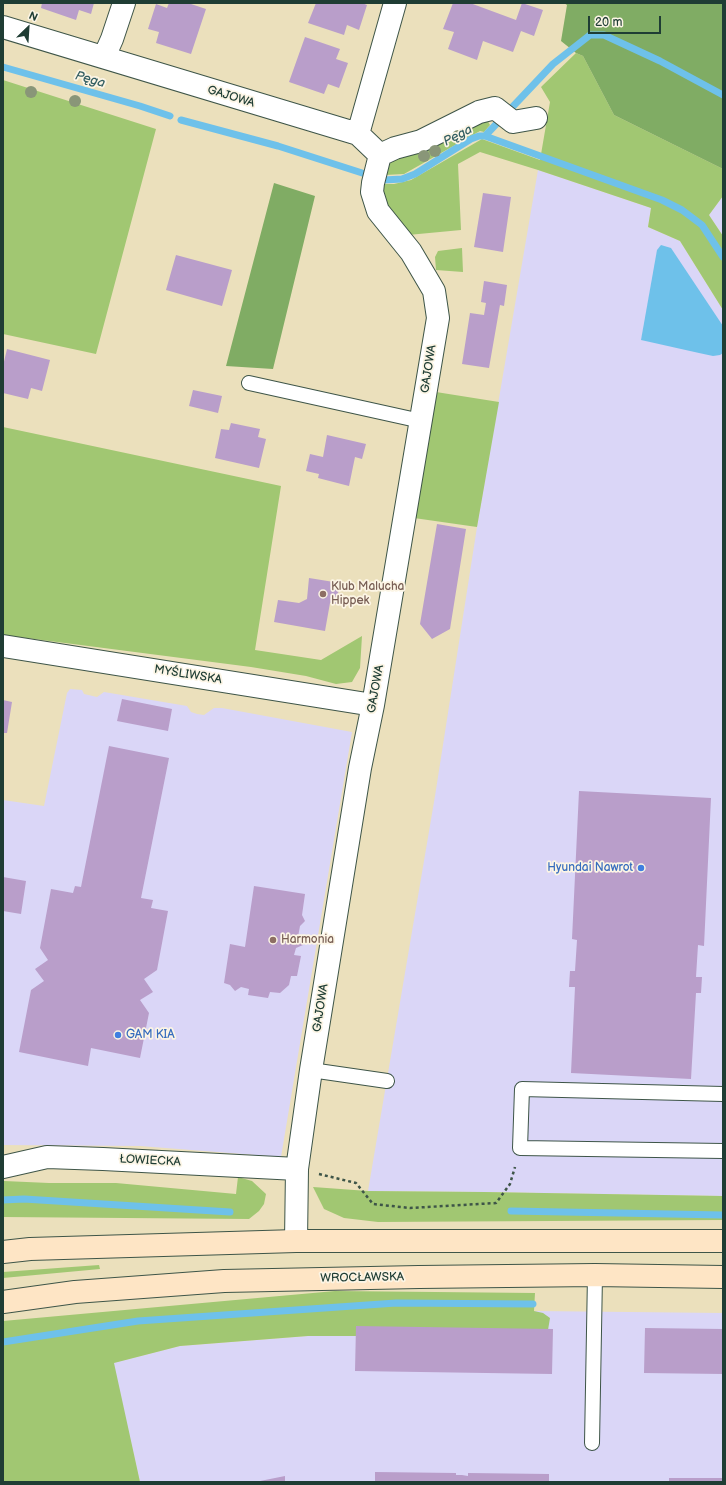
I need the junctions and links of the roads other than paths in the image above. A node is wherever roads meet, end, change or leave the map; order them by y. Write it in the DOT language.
graph roads {
  1 [pos="124,3"];
  2 [pos="395,3"];
  3 [pos="3,27"];
  4 [pos="104,57"];
  5 [pos="536,118"];
  6 [pos="358,134"];
  7 [pos="377,169"];
  8 [pos="249,383"];
  9 [pos="421,421"];
  10 [pos="3,646"];
  11 [pos="373,705"];
  12 [pos="311,1070"];
  13 [pos="387,1081"];
  14 [pos="723,1094"];
  15 [pos="723,1151"];
  16 [pos="3,1167"];
  17 [pos="297,1169"];
  18 [pos="296,1241"];
  19 [pos="723,1241"];
  20 [pos="3,1252"];
  21 [pos="595,1275"];
  22 [pos="723,1276"];
  23 [pos="3,1302"];
  24 [pos="592,1443"];
  1 -- 4 [label="street"];
  2 -- 6 [label="street"];
  3 -- 4 [label="street, GAJOWA"];
  4 -- 6 [label="street, GAJOWA"];
  5 -- 7 [label="street"];
  6 -- 7 [label="street, GAJOWA"];
  7 -- 9 [label="street, GAJOWA"];
  8 -- 9 [label="lane"];
  9 -- 11 [label="street, GAJOWA"];
  10 -- 11 [label="street, MYŚLIWSKA"];
  11 -- 12 [label="street, GAJOWA"];
  12 -- 13 [label="lane"];
  12 -- 17 [label="street, GAJOWA"];
  14 -- 15 [label="lane"];
  16 -- 17 [label="street, ŁOWIECKA"];
  17 -- 18 [label="street, GAJOWA"];
  18 -- 19 [label="main road"];
  18 -- 20 [label="main road"];
  21 -- 22 [label="main road, WROCŁAWSKA"];
  21 -- 23 [label="main road, WROCŁAWSKA"];
  21 -- 24 [label="lane"];
}
